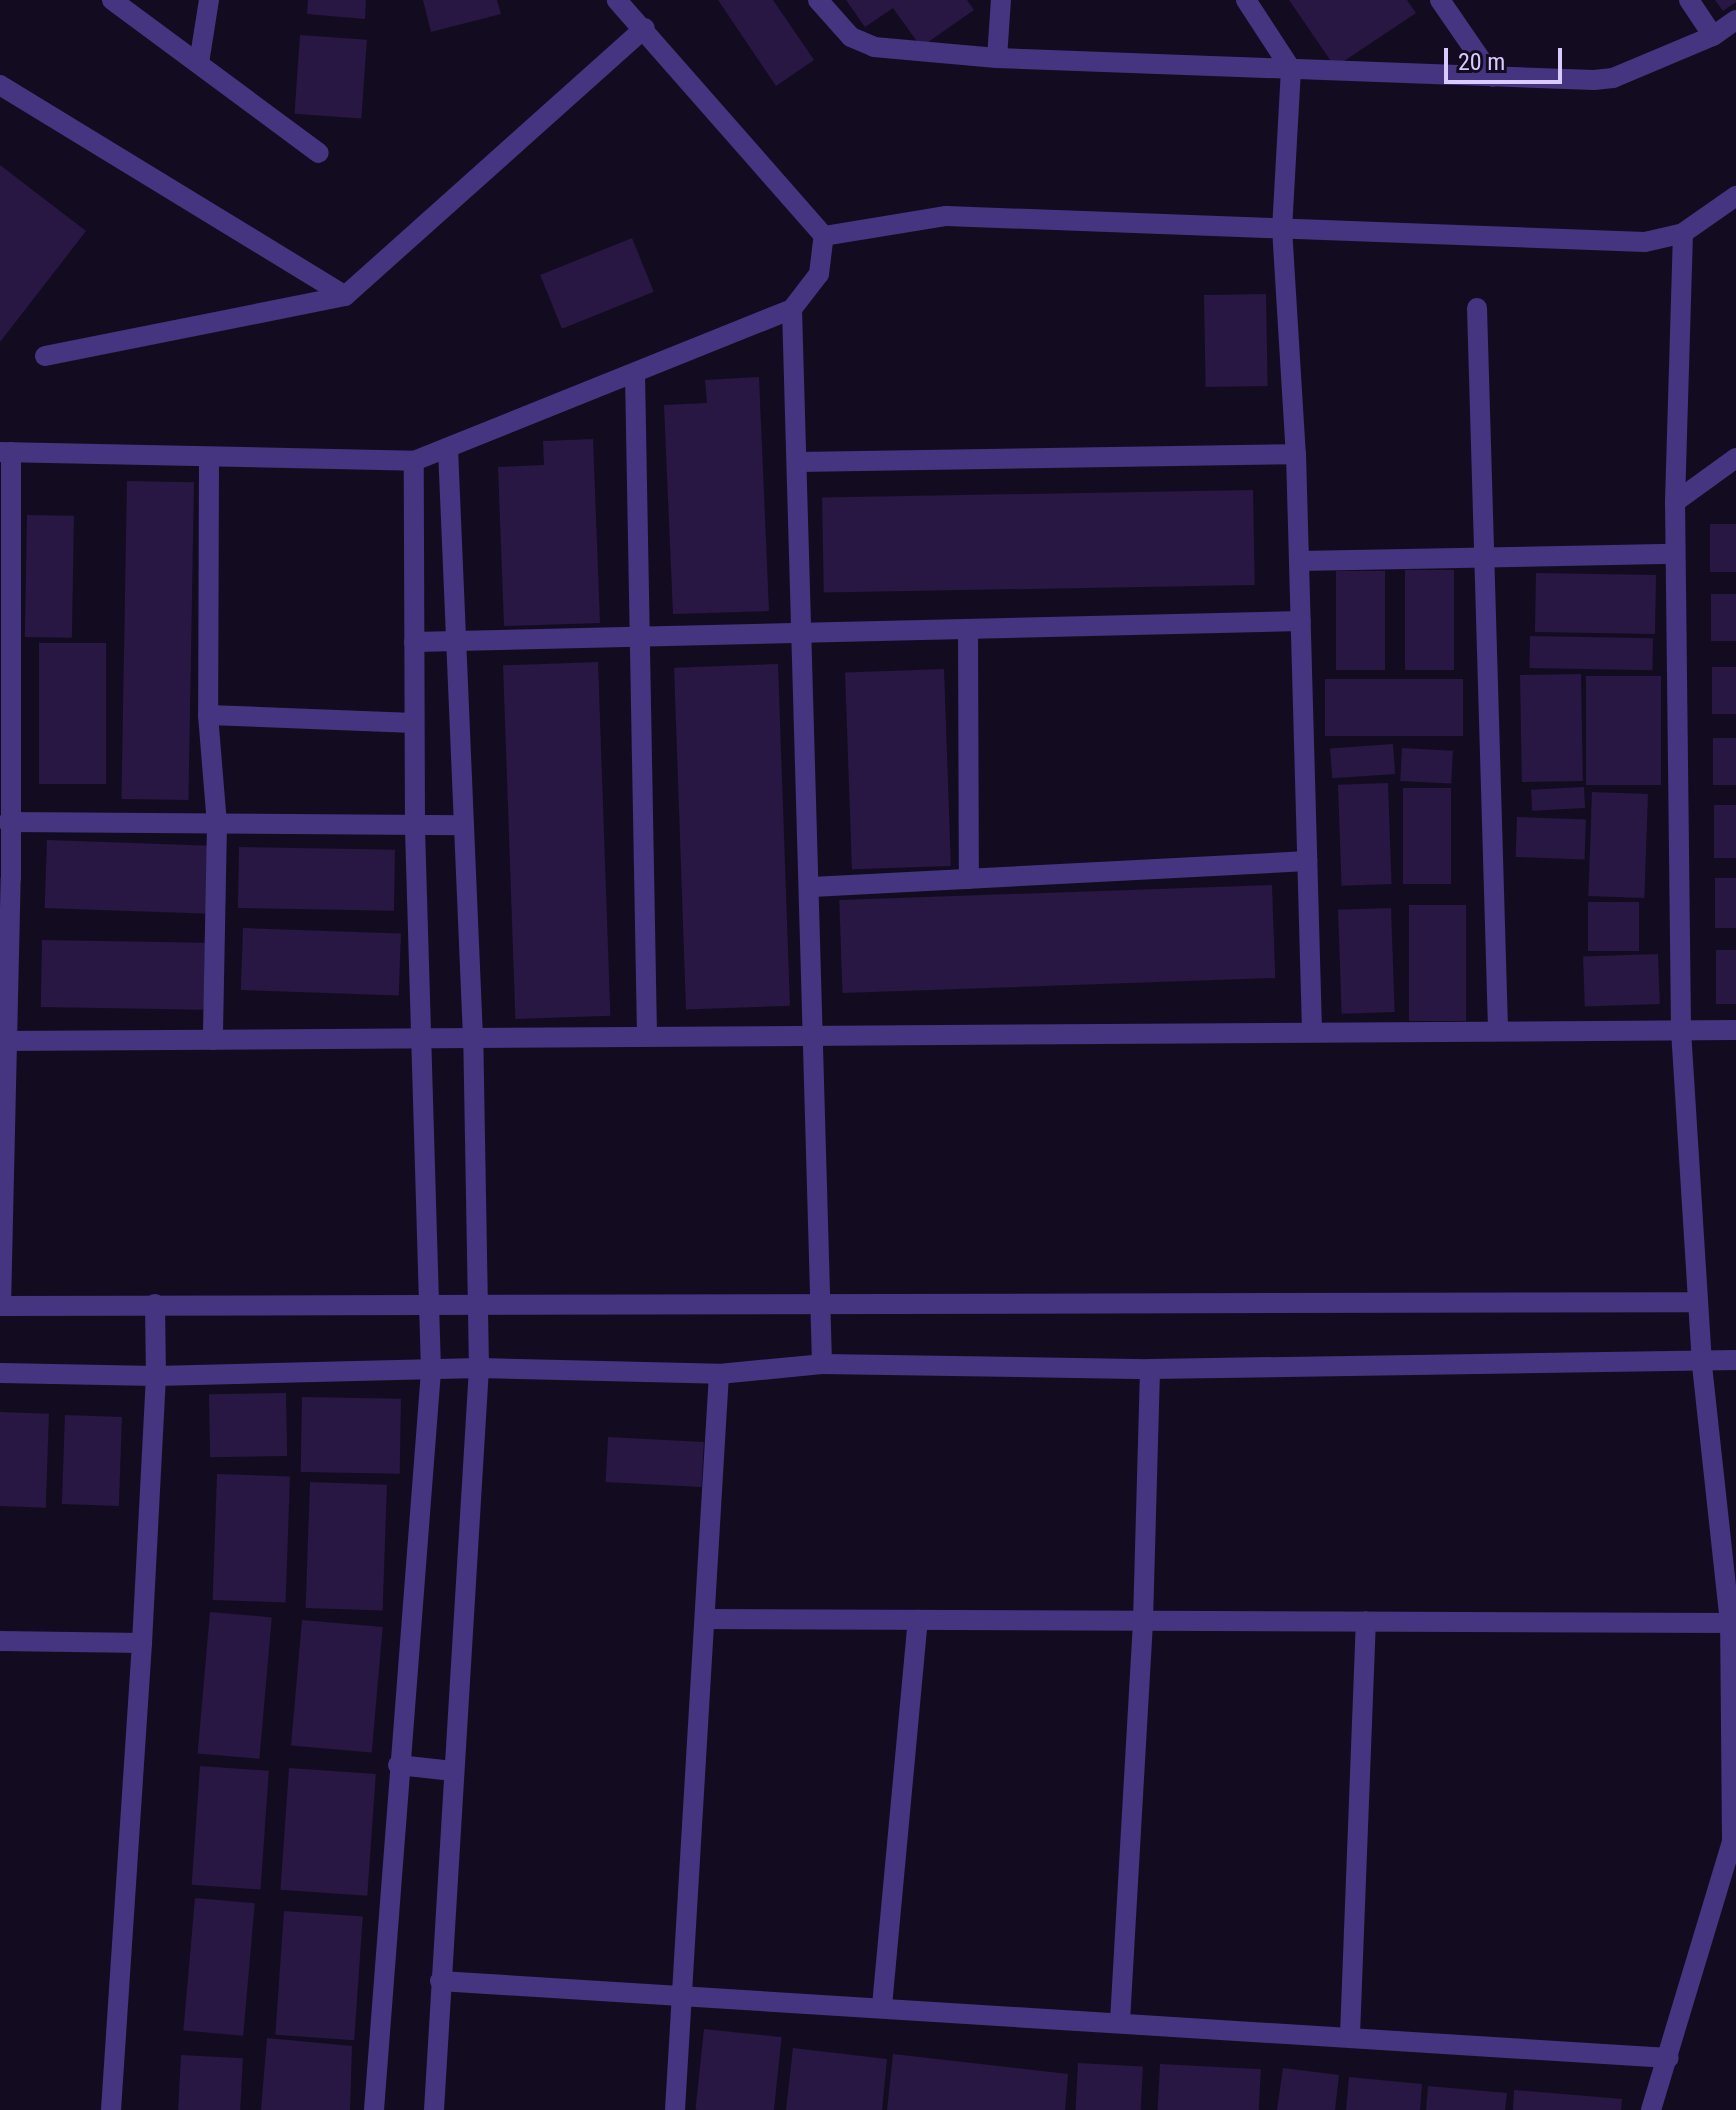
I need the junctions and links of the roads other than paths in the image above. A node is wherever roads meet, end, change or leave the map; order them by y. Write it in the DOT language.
graph roads {
  1 [pos="112,0"];
  2 [pos="209,0"];
  3 [pos="818,0"];
  4 [pos="1001,0"];
  5 [pos="1246,0"];
  6 [pos="1440,0"];
  7 [pos="1689,0"];
  8 [pos="623,2"];
  9 [pos="1736,20"];
  10 [pos="645,28"];
  11 [pos="1713,36"];
  12 [pos="997,58"];
  13 [pos="199,63"];
  14 [pos="1291,69"];
  15 [pos="1493,77"];
  16 [pos="0,85"];
  17 [pos="319,153"];
  18 [pos="1736,196"];
  19 [pos="1282,228"];
  20 [pos="1683,233"];
  21 [pos="824,236"];
  22 [pos="345,296"];
  23 [pos="1477,308"];
  24 [pos="792,309"];
  25 [pos="45,356"];
  26 [pos="635,374"];
  27 [pos="448,448"];
  28 [pos="6,452"];
  29 [pos="1296,454"];
  30 [pos="1736,458"];
  31 [pos="209,461"];
  32 [pos="414,461"];
  33 [pos="798,462"];
  34 [pos="1675,502"];
  35 [pos="1675,554"];
  36 [pos="1484,558"];
  37 [pos="1299,561"];
  38 [pos="1301,621"];
  39 [pos="968,629"];
  40 [pos="805,632"];
  41 [pos="639,636"];
  42 [pos="456,640"];
  43 [pos="414,642"];
  44 [pos="208,715"];
  45 [pos="414,723"];
  46 [pos="8,822"];
  47 [pos="217,824"];
  48 [pos="464,825"];
  49 [pos="415,828"];
  50 [pos="1307,861"];
  51 [pos="5,878"];
  52 [pos="969,879"];
  53 [pos="812,887"];
  54 [pos="1681,1028"];
  55 [pos="1498,1029"];
  56 [pos="1736,1030"];
  57 [pos="1312,1031"];
  58 [pos="816,1035"];
  59 [pos="647,1036"];
  60 [pos="473,1038"];
  61 [pos="422,1039"];
  62 [pos="213,1040"];
  63 [pos="3,1041"];
  64 [pos="430,1301"];
  65 [pos="478,1301"];
  66 [pos="1698,1302"];
  67 [pos="155,1304"];
  68 [pos="0,1306"];
  69 [pos="821,1306"];
  70 [pos="1736,1360"];
  71 [pos="822,1364"];
  72 [pos="1702,1364"];
  73 [pos="479,1368"];
  74 [pos="1150,1369"];
  75 [pos="431,1371"];
  76 [pos="0,1373"];
  77 [pos="719,1374"];
  78 [pos="156,1376"];
  79 [pos="705,1619"];
  80 [pos="918,1620"];
  81 [pos="1143,1621"];
  82 [pos="1366,1621"];
  83 [pos="1730,1623"];
  84 [pos="0,1641"];
  85 [pos="142,1643"];
  86 [pos="398,1765"];
  87 [pos="453,1771"];
  88 [pos="440,1981"];
  89 [pos="681,1994"];
  90 [pos="882,2006"];
  91 [pos="1120,2021"];
  92 [pos="1350,2035"];
  93 [pos="1669,2058"];
  94 [pos="111,2110"];
  95 [pos="374,2110"];
  96 [pos="434,2110"];
  97 [pos="675,2110"];
  98 [pos="1651,2110"];
  1 -- 13 [label="street"];
  2 -- 13 [label="street"];
  3 -- 12 [label="street"];
  4 -- 12 [label="street"];
  5 -- 14 [label="street"];
  6 -- 15 [label="street"];
  7 -- 11 [label="street"];
  8 -- 10 [label="street"];
  9 -- 11 [label="street"];
  10 -- 21 [label="street"];
  10 -- 22 [label="street"];
  11 -- 15 [label="street"];
  12 -- 14 [label="street"];
  13 -- 17 [label="street"];
  14 -- 15 [label="street"];
  14 -- 19 [label="street"];
  16 -- 22 [label="street"];
  18 -- 20 [label="street"];
  19 -- 20 [label="street"];
  19 -- 21 [label="street"];
  19 -- 29 [label="street"];
  20 -- 34 [label="street"];
  21 -- 24 [label="street"];
  22 -- 25 [label="street"];
  23 -- 36 [label="street"];
  24 -- 26 [label="street"];
  24 -- 33 [label="street"];
  26 -- 27 [label="street"];
  26 -- 41 [label="street"];
  27 -- 32 [label="street"];
  27 -- 42 [label="street"];
  28 -- 31 [label="street"];
  28 -- 46 [label="street"];
  29 -- 33 [label="street"];
  29 -- 37 [label="street"];
  30 -- 34 [label="street"];
  31 -- 32 [label="street"];
  31 -- 44 [label="street"];
  32 -- 43 [label="street"];
  33 -- 40 [label="street"];
  34 -- 35 [label="street"];
  35 -- 36 [label="street"];
  35 -- 54 [label="street"];
  36 -- 37 [label="street"];
  36 -- 55 [label="street"];
  37 -- 38 [label="street"];
  38 -- 39 [label="street"];
  38 -- 50 [label="street"];
  39 -- 40 [label="street"];
  39 -- 52 [label="street"];
  40 -- 41 [label="street"];
  40 -- 53 [label="street"];
  41 -- 42 [label="street"];
  41 -- 59 [label="street"];
  42 -- 43 [label="street"];
  42 -- 48 [label="street"];
  43 -- 45 [label="street"];
  44 -- 45 [label="street"];
  44 -- 47 [label="street"];
  45 -- 49 [label="street"];
  46 -- 47 [label="street"];
  46 -- 51 [label="street"];
  47 -- 49 [label="street"];
  47 -- 62 [label="street"];
  48 -- 49 [label="street"];
  48 -- 60 [label="street"];
  49 -- 61 [label="street"];
  50 -- 52 [label="street"];
  50 -- 57 [label="street"];
  51 -- 63 [label="street"];
  52 -- 53 [label="street"];
  53 -- 58 [label="street"];
  54 -- 55 [label="street"];
  54 -- 56 [label="street"];
  54 -- 66 [label="street"];
  55 -- 57 [label="street"];
  57 -- 58 [label="street"];
  58 -- 59 [label="street"];
  58 -- 69 [label="street"];
  59 -- 60 [label="street"];
  60 -- 61 [label="street"];
  60 -- 65 [label="street"];
  61 -- 62 [label="street"];
  61 -- 64 [label="street"];
  62 -- 63 [label="street"];
  63 -- 68 [label="street"];
  64 -- 65 [label="street"];
  64 -- 67 [label="street"];
  64 -- 75 [label="street"];
  65 -- 69 [label="street"];
  65 -- 73 [label="street"];
  66 -- 69 [label="street"];
  66 -- 72 [label="street"];
  67 -- 68 [label="street"];
  67 -- 78 [label="street"];
  69 -- 71 [label="street"];
  70 -- 72 [label="street"];
  71 -- 74 [label="street"];
  71 -- 77 [label="street"];
  72 -- 74 [label="street"];
  72 -- 83 [label="street"];
  73 -- 75 [label="street"];
  73 -- 77 [label="street"];
  73 -- 87 [label="street"];
  74 -- 81 [label="street"];
  75 -- 78 [label="street"];
  75 -- 86 [label="street"];
  76 -- 78 [label="street"];
  77 -- 79 [label="street"];
  78 -- 85 [label="street"];
  79 -- 80 [label="street"];
  79 -- 89 [label="street"];
  80 -- 81 [label="street"];
  80 -- 90 [label="street"];
  81 -- 82 [label="street"];
  81 -- 91 [label="street"];
  82 -- 83 [label="street"];
  82 -- 92 [label="street"];
  83 -- 93 [label="street"];
  84 -- 85 [label="street"];
  85 -- 94 [label="street"];
  86 -- 87 [label="street"];
  86 -- 95 [label="street"];
  87 -- 88 [label="street"];
  88 -- 89 [label="street"];
  88 -- 96 [label="street"];
  89 -- 90 [label="street"];
  89 -- 97 [label="street"];
  90 -- 91 [label="street"];
  91 -- 92 [label="street"];
  92 -- 93 [label="street"];
  93 -- 98 [label="street"];
}
